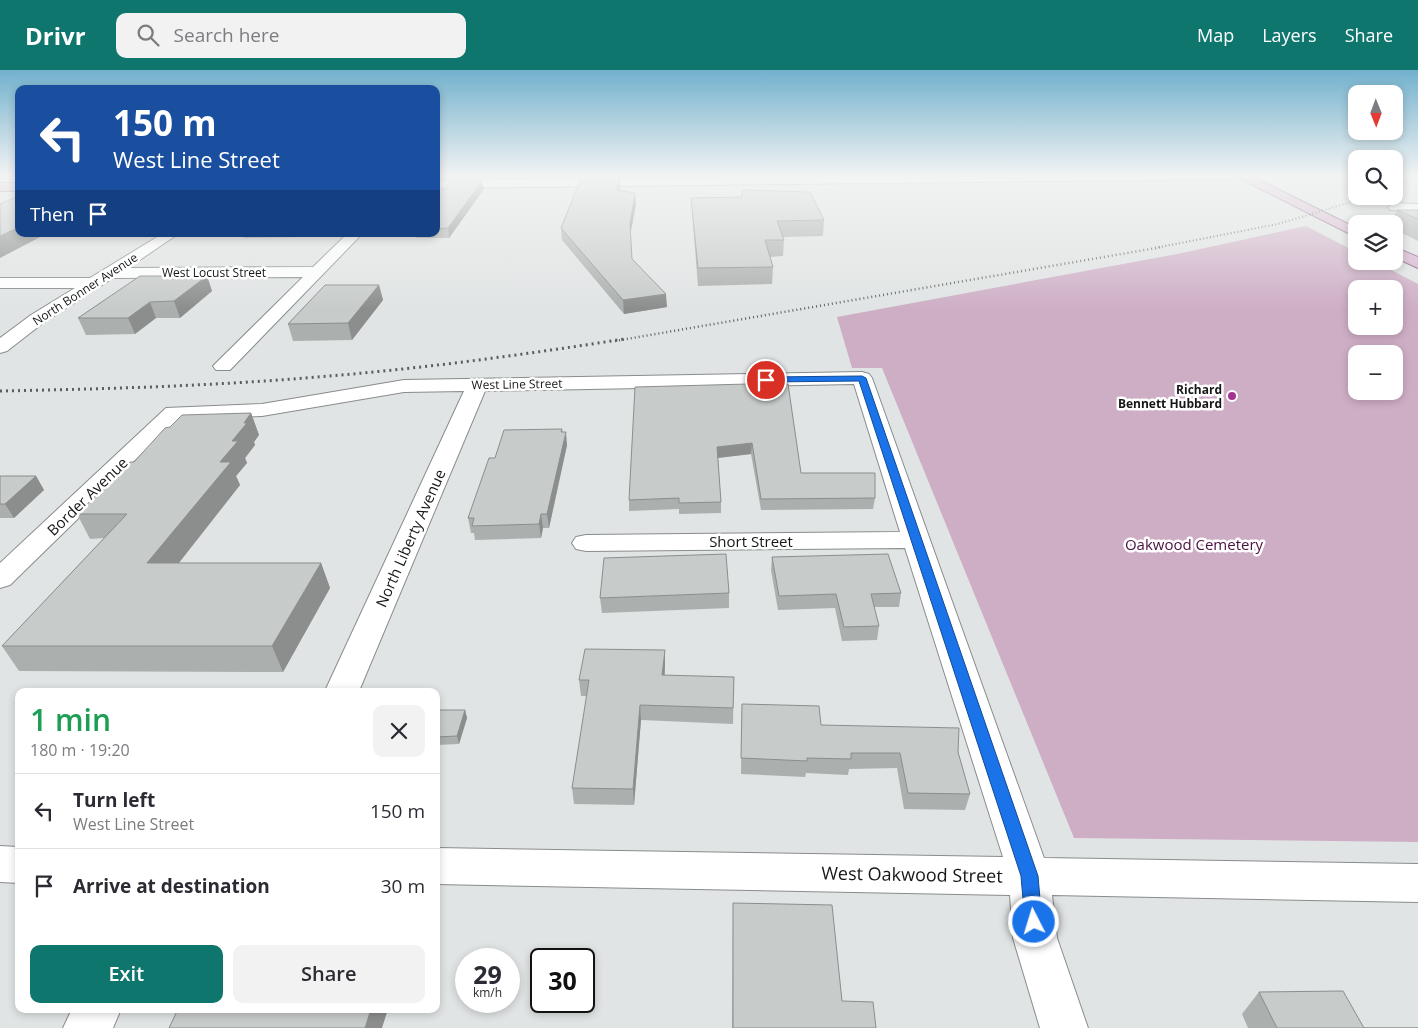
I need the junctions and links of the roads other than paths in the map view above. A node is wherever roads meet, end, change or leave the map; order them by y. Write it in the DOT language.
graph roads {
  1 [pos="1327,219"];
  2 [pos="1348,229"];
  3 [pos="166,237"];
  4 [pos="352,237"];
  5 [pos="1403,256"];
  6 [pos="1418,263"];
  7 [pos="318,272"];
  8 [pos="110,273"];
  9 [pos="0,283"];
  10 [pos="92,283"];
  11 [pos="0,347"];
  12 [pos="223,366"];
  13 [pos="478,384"];
  14 [pos="174,413"];
  15 [pos="917,540"];
  16 [pos="586,543"];
  17 [pos="0,579"];
  18 [pos="343,688"];
  19 [pos="0,864"];
  20 [pos="15,864"];
  21 [pos="440,866"];
  22 [pos="1029,876"];
  23 [pos="1418,883"];
  24 [pos="96,1013"];
  25 [pos="87,1028"];
  26 [pos="1064,1028"];
  1 -- 2 [label="main road"];
  3 -- 8 [label="street, North Bonner Avenue"];
  4 -- 7 [label="street"];
  5 -- 6 [label="main road"];
  7 -- 8 [label="street, West Locust Street"];
  7 -- 12 [label="street"];
  8 -- 10 [label="street, North Bonner Avenue"];
  9 -- 10 [label="street"];
  10 -- 11 [label="street, North Bonner Avenue"];
  13 -- 14 [label="street, West Line Street"];
  13 -- 15 [label="street, West Line Street"];
  13 -- 18 [label="street, North Liberty Avenue"];
  14 -- 17 [label="street, Border Avenue"];
  15 -- 16 [label="street, Short Street"];
  15 -- 22 [label="street"];
  19 -- 20 [label="street"];
  21 -- 22 [label="street, West Oakwood Street"];
  22 -- 23 [label="street, West Oakwood Street"];
  22 -- 26 [label="street"];
  24 -- 25 [label="street"];
}
